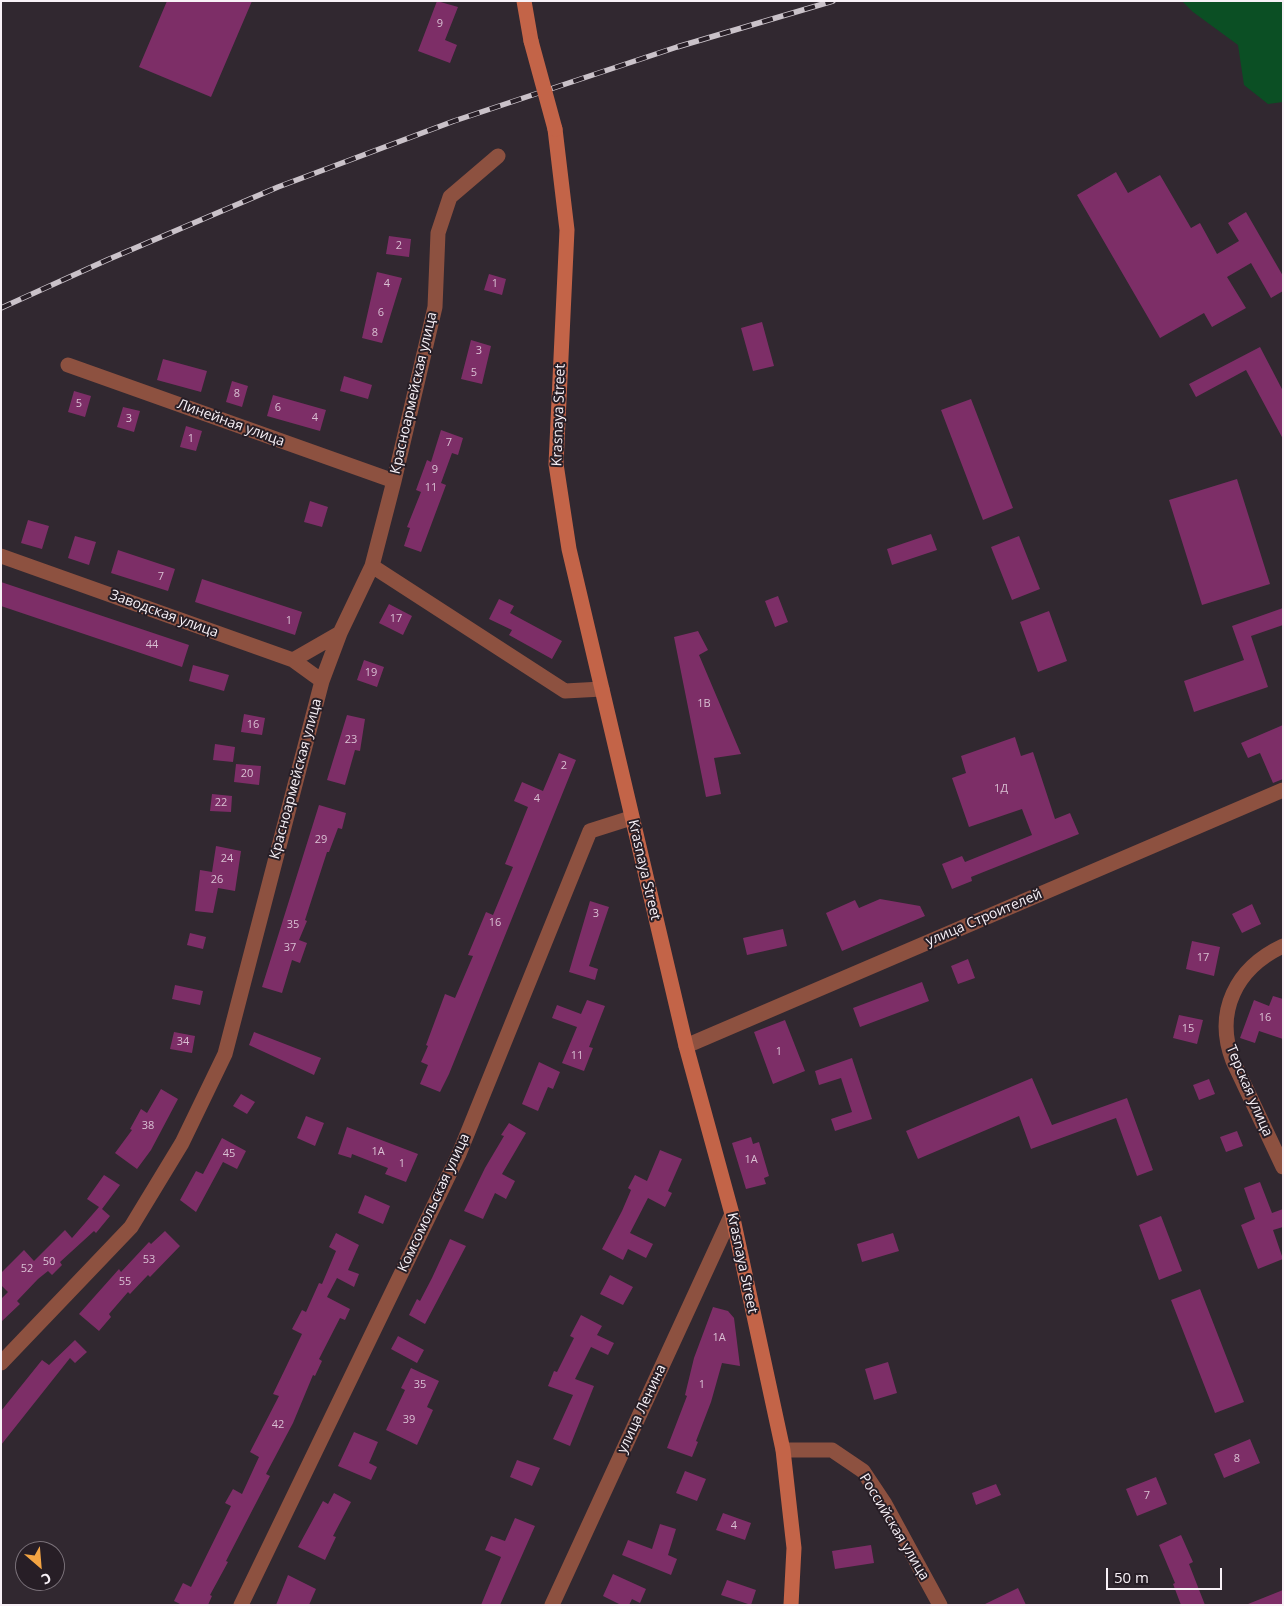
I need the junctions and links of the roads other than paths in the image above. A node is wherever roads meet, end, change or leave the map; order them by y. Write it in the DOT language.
graph roads {
  1 [pos="524,1"];
  2 [pos="498,156"];
  3 [pos="68,365"];
  4 [pos="394,481"];
  5 [pos="1,556"];
  6 [pos="372,566"];
  7 [pos="340,633"];
  8 [pos="293,660"];
  9 [pos="322,681"];
  10 [pos="602,689"];
  11 [pos="1283,790"];
  12 [pos="631,818"];
  13 [pos="1283,946"];
  14 [pos="686,1046"];
  15 [pos="1283,1167"];
  16 [pos="732,1214"];
  17 [pos="1,1363"];
  18 [pos="782,1450"];
  19 [pos="241,1605"];
  20 [pos="552,1605"];
  21 [pos="791,1605"];
  22 [pos="940,1605"];
  1 -- 10 [label="main road, Krasnaya Street, bridge"];
  2 -- 4 [label="street, Красноармейская улица"];
  3 -- 4 [label="street, Линейная улица"];
  4 -- 6 [label="street, Красноармейская улица"];
  5 -- 8 [label="street, Заводская улица"];
  6 -- 7 [label="street, Красноармейская улица"];
  6 -- 10 [label="street"];
  7 -- 8 [label="street"];
  7 -- 9 [label="street, Красноармейская улица"];
  8 -- 9 [label="street, Заводская улица"];
  9 -- 17 [label="street, Красноармейская улица"];
  10 -- 12 [label="main road, Krasnaya Street"];
  11 -- 14 [label="street, улица Строителей"];
  12 -- 14 [label="main road, Krasnaya Street"];
  12 -- 19 [label="street, Комсомольская улица"];
  13 -- 15 [label="street, Терская улица"];
  14 -- 16 [label="main road, Krasnaya Street"];
  16 -- 18 [label="main road, Krasnaya Street"];
  16 -- 20 [label="street, улица Ленина"];
  18 -- 21 [label="main road, Krasnaya Street"];
  18 -- 22 [label="street, Российская улица"];
}
